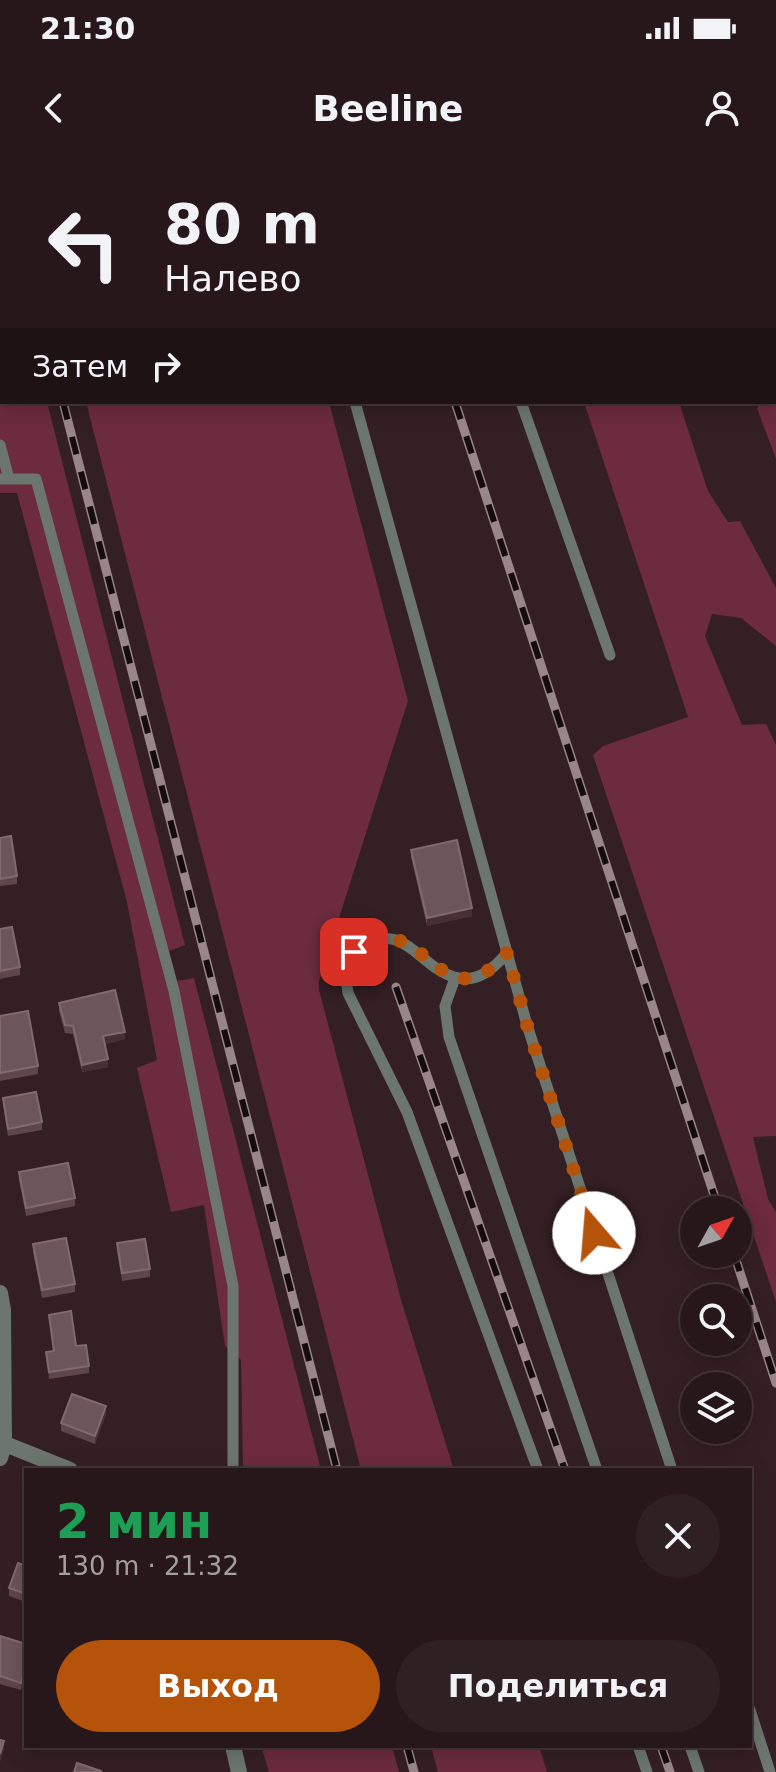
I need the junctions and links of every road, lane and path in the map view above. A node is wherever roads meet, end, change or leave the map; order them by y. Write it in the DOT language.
graph roads {
  1 [pos="356,404"];
  2 [pos="522,404"];
  3 [pos="0,445"];
  4 [pos="4,479"];
  5 [pos="610,655"];
  6 [pos="507,953"];
  7 [pos="455,978"];
  8 [pos="0,1293"];
  9 [pos="1,1448"];
  10 [pos="64,1468"];
  11 [pos="233,1468"];
  12 [pos="537,1468"];
  13 [pos="596,1468"];
  14 [pos="671,1468"];
  15 [pos="752,1716"];
  16 [pos="233,1748"];
  17 [pos="639,1748"];
  18 [pos="691,1748"];
  19 [pos="239,1772"];
  20 [pos="647,1772"];
  21 [pos="699,1772"];
  22 [pos="770,1772"];
  1 -- 6 [label="lane"];
  2 -- 5 [label="lane"];
  3 -- 4 [label="lane"];
  4 -- 11 [label="lane"];
  6 -- 7 [label="lane"];
  6 -- 14 [label="lane"];
  7 -- 12 [label="lane"];
  7 -- 13 [label="lane"];
  8 -- 9 [label="street"];
  9 -- 10 [label="street"];
  15 -- 22 [label="lane"];
  16 -- 19 [label="street"];
  17 -- 20 [label="lane"];
  18 -- 21 [label="lane"];
}
